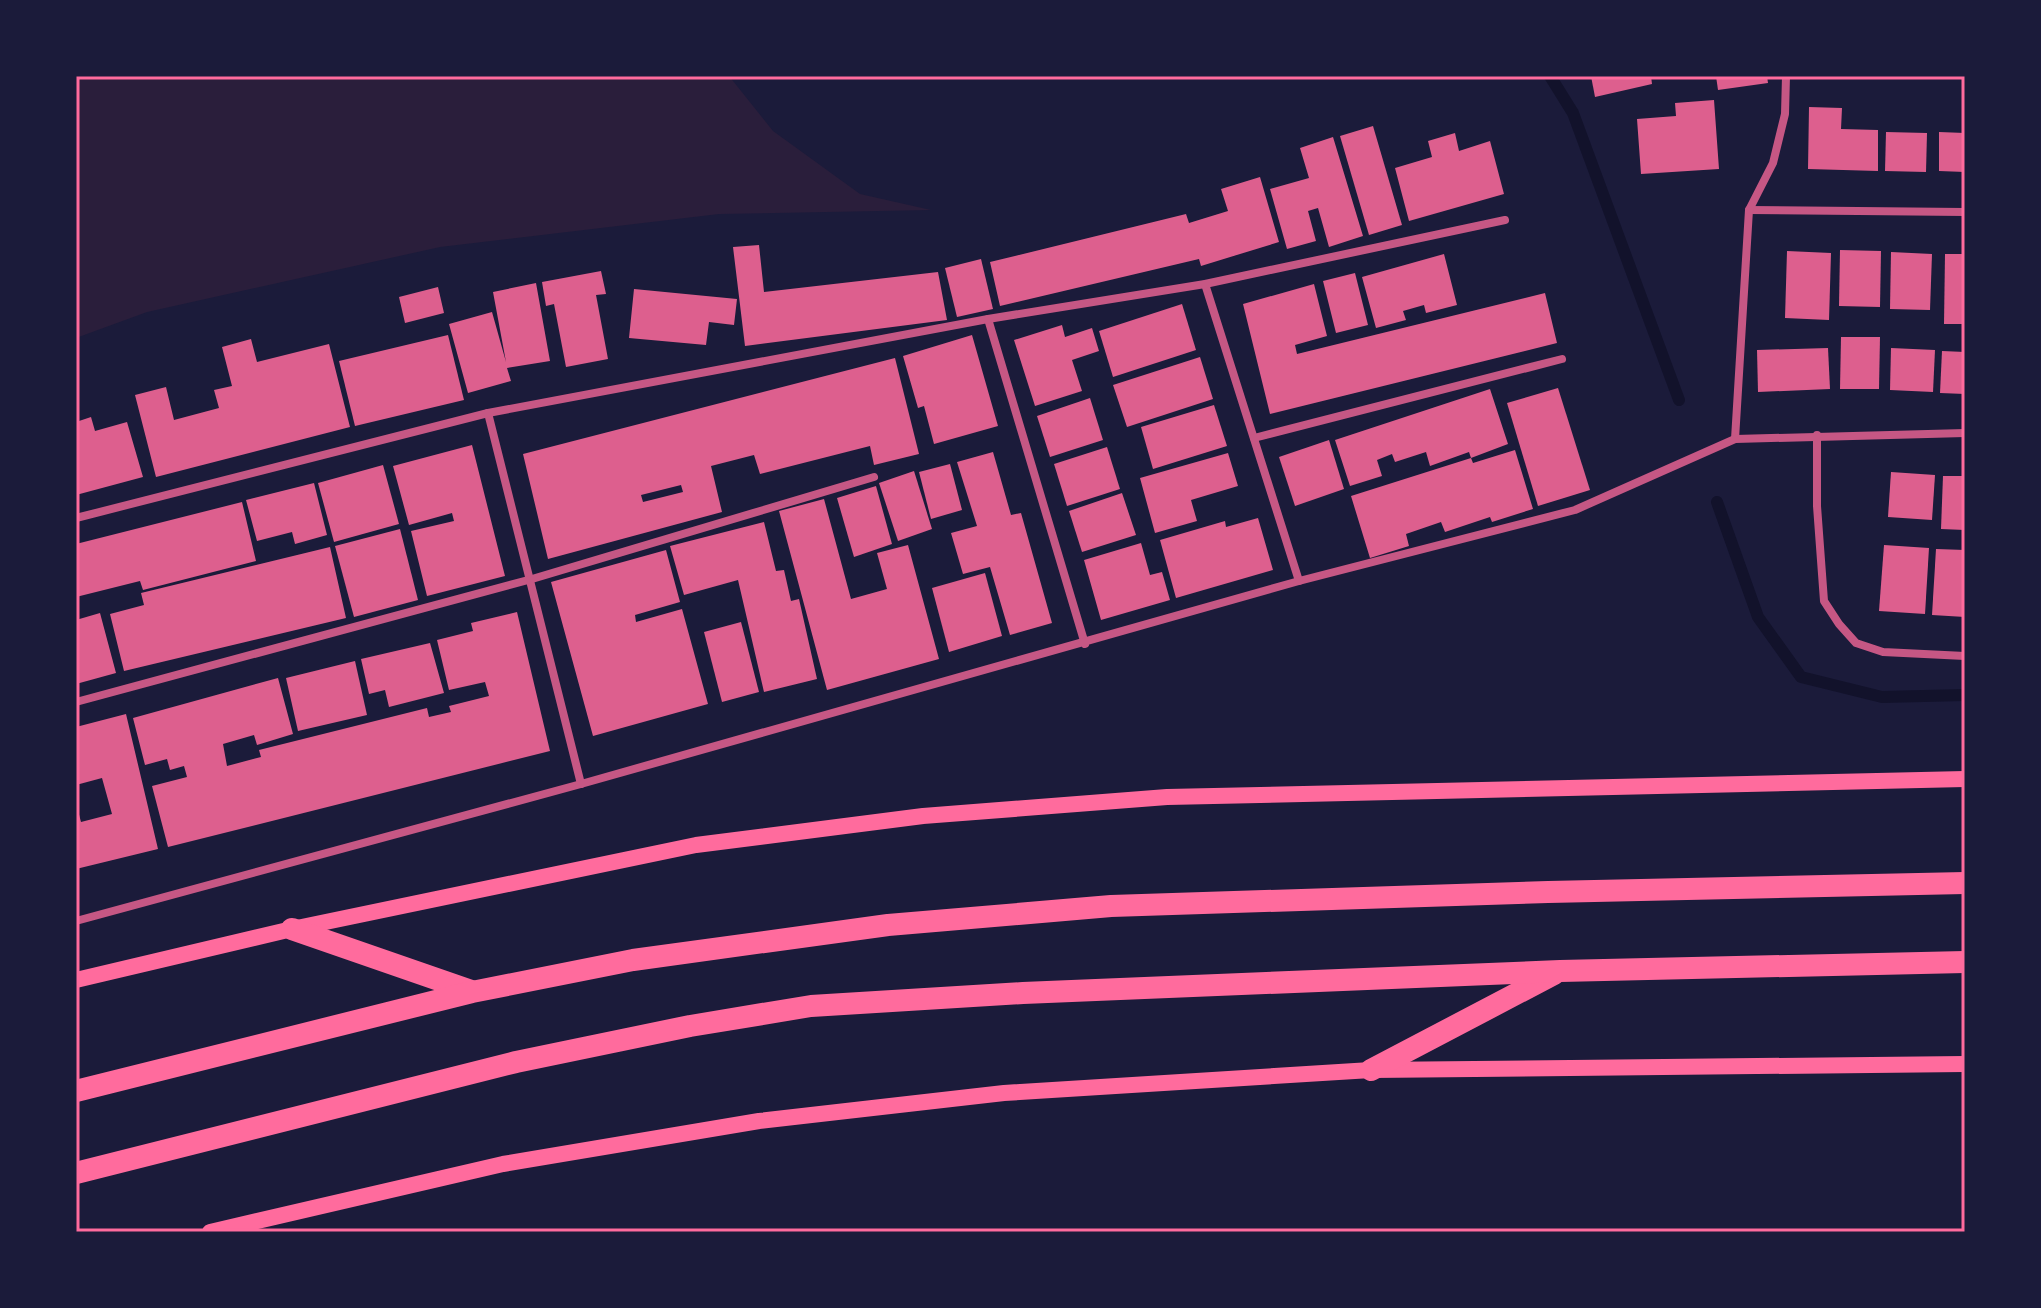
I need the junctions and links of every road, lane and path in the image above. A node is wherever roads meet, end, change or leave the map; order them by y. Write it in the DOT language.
graph roads {
  1 [pos="1786,76"];
  2 [pos="1749,210"];
  3 [pos="1965,212"];
  4 [pos="1505,220"];
  5 [pos="1205,284"];
  6 [pos="988,319"];
  7 [pos="1562,359"];
  8 [pos="488,413"];
  9 [pos="1965,433"];
  10 [pos="1817,435"];
  11 [pos="1254,438"];
  12 [pos="1735,439"];
  13 [pos="874,477"];
  14 [pos="76,518"];
  15 [pos="532,579"];
  16 [pos="1299,581"];
  17 [pos="1085,644"];
  18 [pos="1965,656"];
  19 [pos="76,702"];
  20 [pos="1965,779"];
  21 [pos="581,784"];
  22 [pos="1965,883"];
  23 [pos="76,921"];
  24 [pos="292,929"];
  25 [pos="1965,962"];
  26 [pos="1560,971"];
  27 [pos="76,980"];
  28 [pos="472,992"];
  29 [pos="1965,1064"];
  30 [pos="1371,1070"];
  31 [pos="76,1091"];
  32 [pos="76,1173"];
  33 [pos="210,1232"];
  1 -- 2 [label="street"];
  2 -- 3 [label="street"];
  2 -- 12 [label="street"];
  4 -- 5 [label="street"];
  5 -- 6 [label="street"];
  5 -- 11 [label="street"];
  6 -- 8 [label="street"];
  6 -- 17 [label="street"];
  7 -- 11 [label="street"];
  8 -- 14 [label="street"];
  8 -- 15 [label="street"];
  9 -- 10 [label="street"];
  10 -- 12 [label="street"];
  10 -- 18 [label="street"];
  11 -- 16 [label="street"];
  12 -- 16 [label="street"];
  13 -- 15 [label="street"];
  15 -- 19 [label="street"];
  15 -- 21 [label="street"];
  16 -- 17 [label="street"];
  17 -- 21 [label="street"];
  20 -- 24 [label="main road"];
  21 -- 23 [label="street"];
  22 -- 28 [label="highway"];
  24 -- 27 [label="main road"];
  24 -- 28 [label="highway"];
  25 -- 26 [label="highway"];
  26 -- 30 [label="highway"];
  26 -- 32 [label="highway"];
  28 -- 31 [label="highway"];
  29 -- 30 [label="main road"];
  30 -- 33 [label="main road"];
}
